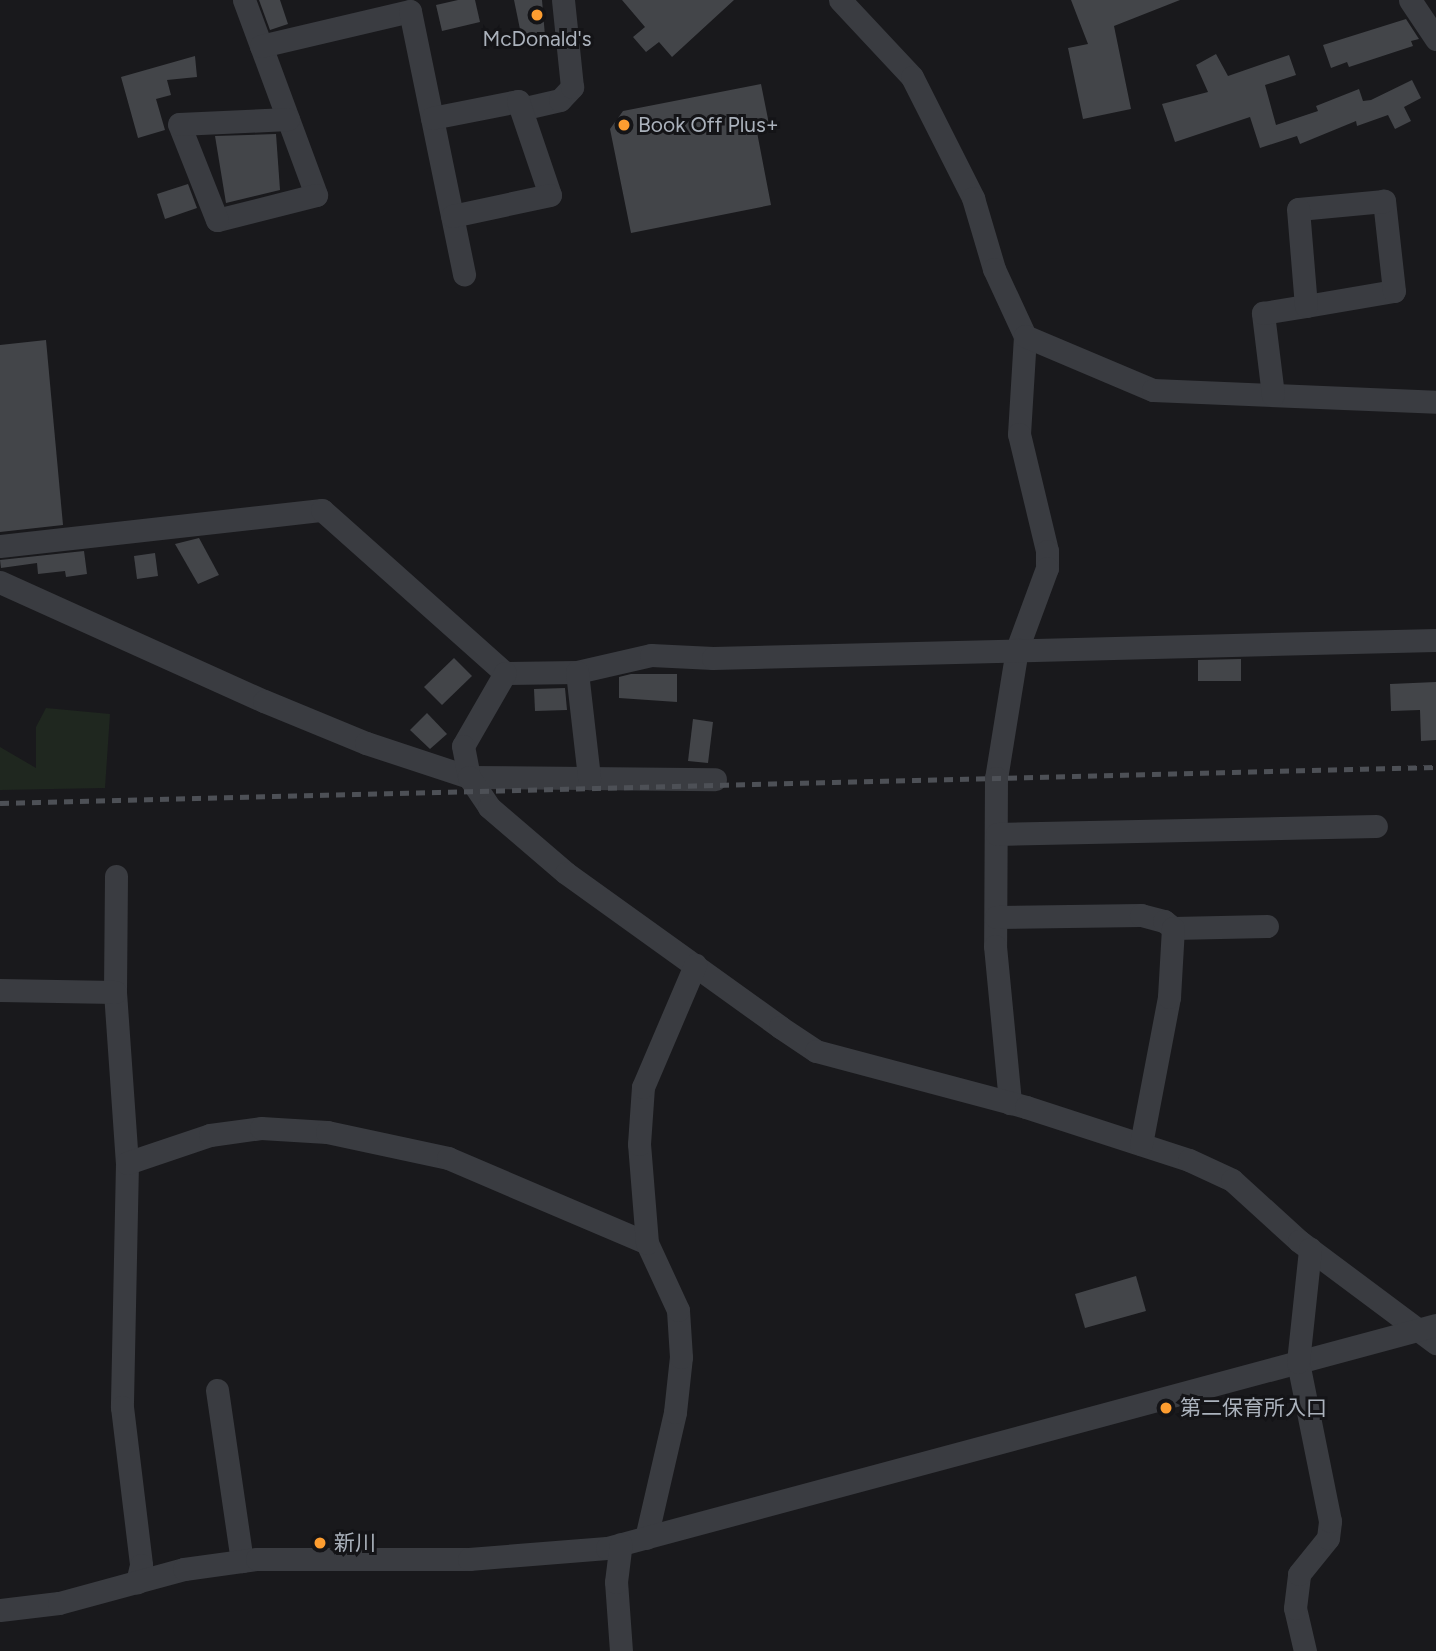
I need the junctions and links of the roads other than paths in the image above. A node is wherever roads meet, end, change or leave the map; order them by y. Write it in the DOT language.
graph roads {
  1 [pos="244,0"];
  2 [pos="563,0"];
  3 [pos="840,0"];
  4 [pos="1410,0"];
  5 [pos="1436,39"];
  6 [pos="261,47"];
  7 [pos="520,109"];
  8 [pos="432,118"];
  9 [pos="288,119"];
  10 [pos="452,216"];
  11 [pos="464,275"];
  12 [pos="1306,306"];
  13 [pos="1025,336"];
  14 [pos="1273,395"];
  15 [pos="1436,402"];
  16 [pos="0,546"];
  17 [pos="0,582"];
  18 [pos="1436,640"];
  19 [pos="1017,649"];
  20 [pos="577,672"];
  21 [pos="505,673"];
  22 [pos="469,777"];
  23 [pos="589,778"];
  24 [pos="715,779"];
  25 [pos="1376,825"];
  26 [pos="997,834"];
  27 [pos="116,876"];
  28 [pos="996,917"];
  29 [pos="1267,926"];
  30 [pos="1173,929"];
  31 [pos="695,965"];
  32 [pos="0,990"];
  33 [pos="115,992"];
  34 [pos="1010,1103"];
  35 [pos="1141,1144"];
  36 [pos="127,1163"];
  37 [pos="647,1244"];
  38 [pos="1310,1249"];
  39 [pos="1430,1333"];
  40 [pos="1298,1362"];
  41 [pos="217,1390"];
  42 [pos="646,1538"];
  43 [pos="621,1544"];
  44 [pos="242,1561"];
  45 [pos="137,1583"];
  46 [pos="0,1610"];
  47 [pos="621,1651"];
  48 [pos="1305,1651"];
  1 -- 6 [label="street"];
  2 -- 7 [label="street"];
  3 -- 13 [label="street"];
  4 -- 5 [label="street"];
  6 -- 8 [label="street"];
  6 -- 9 [label="street"];
  7 -- 8 [label="street"];
  7 -- 10 [label="street"];
  8 -- 10 [label="street"];
  9 -- 9 [label="street"];
  10 -- 11 [label="street"];
  12 -- 12 [label="street"];
  12 -- 14 [label="street"];
  13 -- 14 [label="street"];
  13 -- 19 [label="street"];
  14 -- 15 [label="street"];
  16 -- 21 [label="street"];
  17 -- 22 [label="street"];
  18 -- 19 [label="street"];
  19 -- 20 [label="street"];
  19 -- 26 [label="street"];
  20 -- 21 [label="street"];
  20 -- 23 [label="street"];
  21 -- 22 [label="street"];
  22 -- 23 [label="street"];
  22 -- 31 [label="street"];
  23 -- 24 [label="street"];
  25 -- 26 [label="street"];
  26 -- 28 [label="street"];
  27 -- 33 [label="street"];
  28 -- 30 [label="street"];
  28 -- 34 [label="street"];
  29 -- 30 [label="street"];
  30 -- 35 [label="street"];
  31 -- 34 [label="street"];
  31 -- 37 [label="street"];
  32 -- 33 [label="street"];
  33 -- 36 [label="street"];
  34 -- 35 [label="street"];
  35 -- 38 [label="street"];
  36 -- 37 [label="street"];
  36 -- 45 [label="street"];
  37 -- 42 [label="street"];
  38 -- 39 [label="street"];
  38 -- 40 [label="street"];
  39 -- 40 [label="street"];
  40 -- 42 [label="street"];
  40 -- 48 [label="street"];
  41 -- 44 [label="street"];
  42 -- 43 [label="street"];
  43 -- 44 [label="street"];
  43 -- 47 [label="street"];
  44 -- 45 [label="street"];
  45 -- 46 [label="street"];
}
